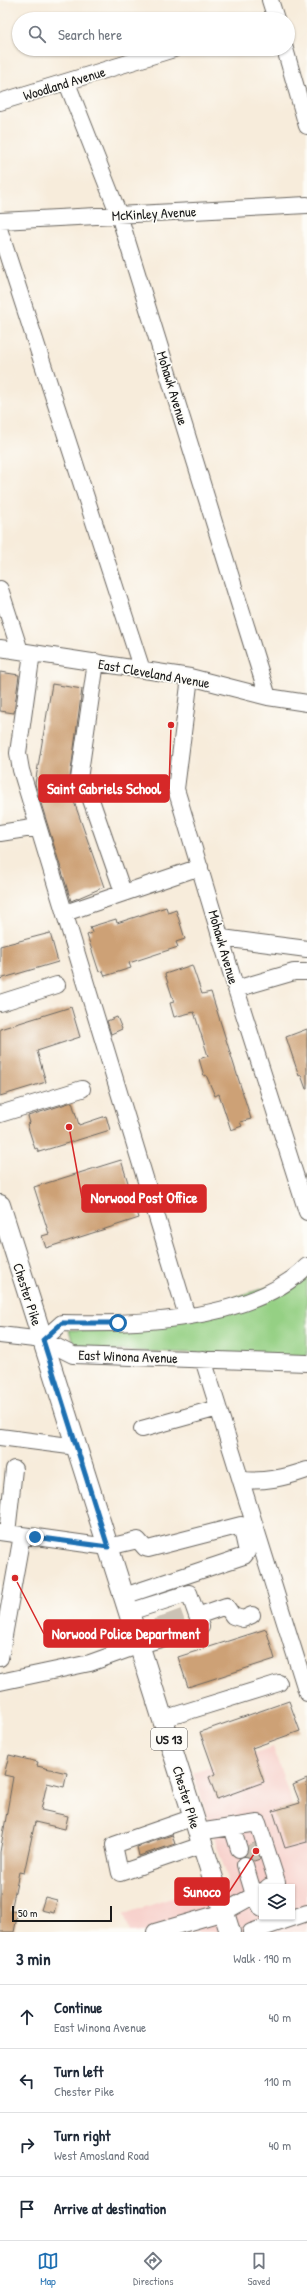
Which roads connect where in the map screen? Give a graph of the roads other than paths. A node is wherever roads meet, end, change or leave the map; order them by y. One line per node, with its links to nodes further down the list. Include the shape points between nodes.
1 (270, 0): 2 (street)
2 (273, 12)
3 (152, 56): 5 (street, Woodland Avenue)
4 (287, 56): 7 (street)
5 (67, 83): 6 (street, Woodland Avenue); 9 (street, Mohawk Avenue)
6 (0, 102)
7 (307, 126)
8 (307, 205): 9 (street, McKinley Avenue)
9 (119, 215): 10 (street, McKinley Avenue); 18 (street, Mohawk Avenue)
10 (0, 221)
11 (0, 232): 16 (street)
12 (0, 589): 14 (street)
13 (0, 648): 14 (street, East Cleveland Avenue)
14 (26, 652): 15 (street, East Cleveland Avenue); 20 (street, via 18,753)
15 (96, 662): 16 (street, East Cleveland Avenue); 23 (street, via 79,779 89,794)
16 (142, 670): 17 (street, East Cleveland Avenue)
17 (190, 677): 18 (street, East Cleveland Avenue); 22 (street, Mohawk Avenue, via 176,789)
18 (268, 697): 19 (street, East Cleveland Avenue)
19 (307, 702)
20 (38, 827): 21 (street); 24 (street)
21 (0, 833)
22 (200, 867): 23 (street); 25 (street, Mohawk Avenue)
23 (123, 892): 24 (street)
24 (65, 912): 37 (street)
25 (222, 938): 26 (street); 29 (street, Mohawk Avenue)
26 (307, 949)
27 (307, 972): 29 (street, via 294,972)
28 (57, 986): 30 (street)
29 (236, 989): 34 (street, Mohawk Avenue)
30 (0, 1002)
31 (82, 1089): 32 (street)
32 (0, 1114)
33 (0, 1205): 35 (main road, Chester Pike / US 13)
34 (307, 1212)
35 (4, 1232): 39 (main road, Chester Pike / US 13)
36 (307, 1266): 37 (street, via 288,1281 260,1296)
37 (187, 1316): 39 (street, via 131,1323 62,1323)
38 (0, 1335): 39 (street, East Winona Avenue)
39 (43, 1340): 40 (street, East Winona Avenue, via 73,1355); 45 (main road, Chester Pike / US 13)
40 (203, 1359): 41 (street, East Winona Avenue); 42 (street)
41 (307, 1363)
42 (218, 1408): 43 (street); 48 (street)
43 (142, 1429)
44 (0, 1437): 45 (street)
45 (77, 1447): 51 (main road, Chester Pike / US 13)
46 (14, 1469): 50 (street)
47 (307, 1470): 48 (street, via 284,1478)
48 (241, 1480): 49 (street)
49 (247, 1524): 51 (street, via 148,1549 138,1540); 52 (street, via 244,1556 155,1585); 60 (street)
50 (10, 1534): 51 (street); 57 (street)
51 (108, 1547): 52 (main road, Chester Pike / US 13)
52 (127, 1604): 55 (street); 56 (main road, Chester Pike / US 13)
53 (252, 1615): 54 (street, via 243,1619 233,1616 226,1606)
54 (197, 1616): 55 (street, via 201,1627); 55 (street, via 189,1593)
55 (169, 1620): 56 (street)
56 (140, 1645): 58 (street, via 90,1663); 61 (main road, Chester Pike / US 13)
57 (0, 1658)
58 (0, 1682)
59 (279, 1684): 61 (street)
60 (307, 1693)
61 (163, 1720): 63 (main road, Chester Pike / US 13)
62 (238, 1826): 63 (street); 64 (street); 66 (street, via 258,1823 277,1882)
63 (198, 1831): 69 (main road, Chester Pike / US 13)
64 (244, 1847)
65 (250, 1863): 67 (street)
66 (273, 1884)
67 (259, 1888)
68 (259, 1892): 69 (street)
69 (224, 1912): 72 (street); 73 (main road, Chester Pike / US 13)
70 (307, 1913): 71 (street)
71 (268, 1921): 74 (street)
72 (155, 1932)
73 (230, 1932)
74 (251, 1932)

